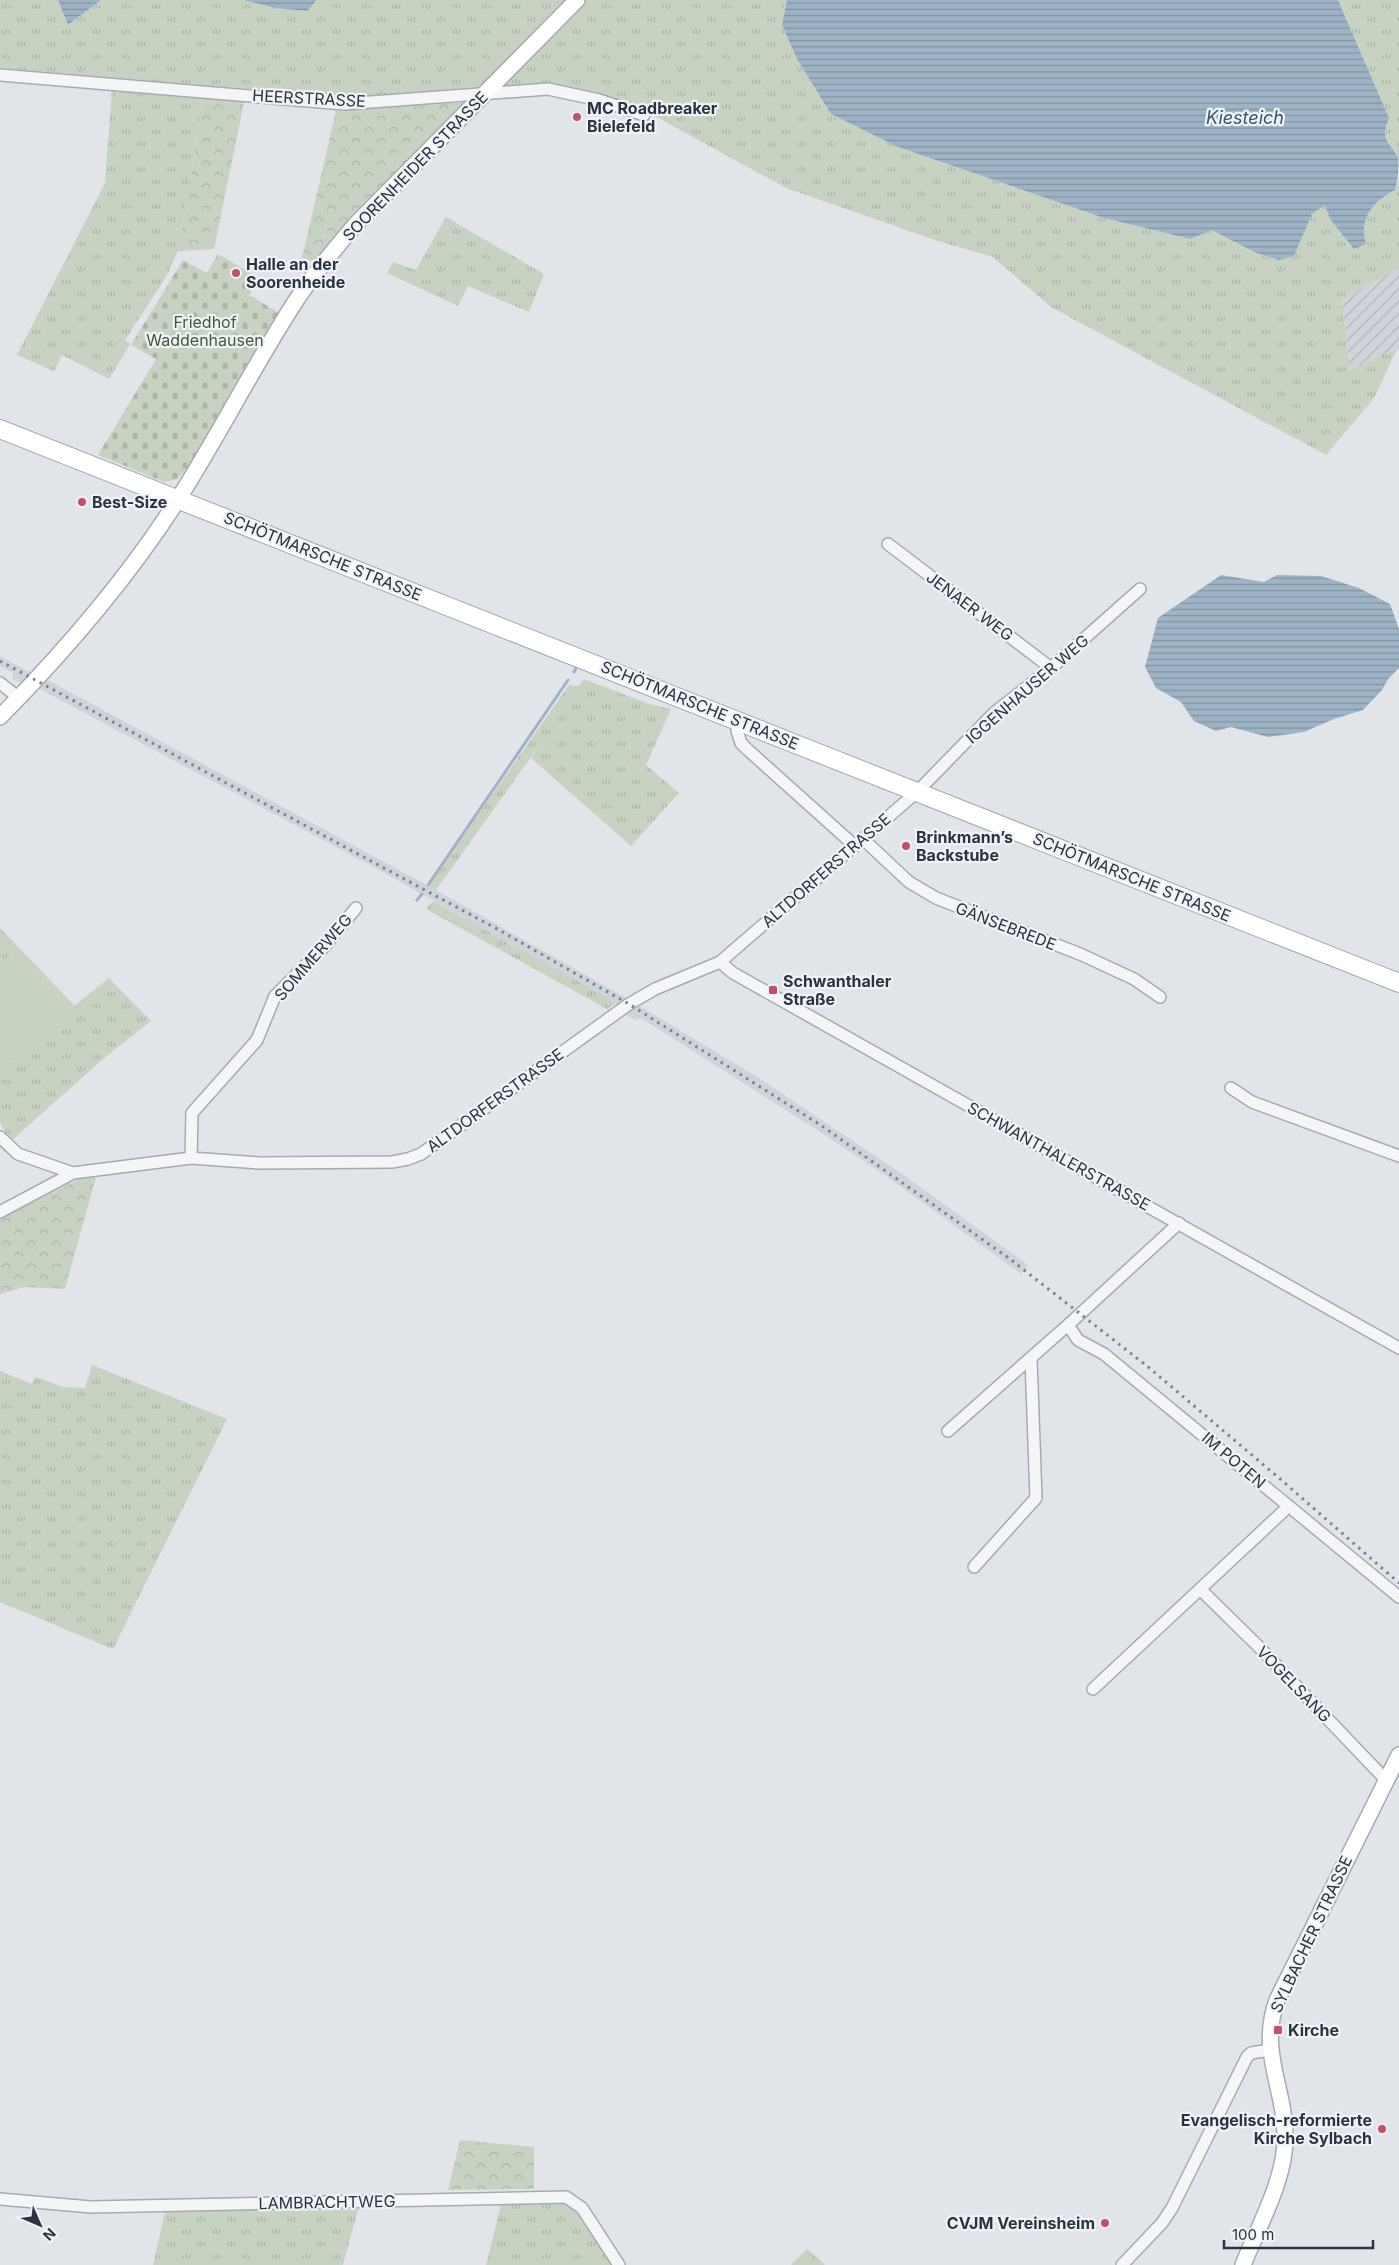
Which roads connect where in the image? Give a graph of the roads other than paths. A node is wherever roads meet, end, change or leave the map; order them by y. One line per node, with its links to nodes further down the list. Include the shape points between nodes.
1 (577, 0): 3 (main road, SOORENHEIDER STRASSE)
2 (0, 74): 3 (street, HEERSTRASSE, via 344,104)
3 (485, 95): 4 (street, HEERSTRASSE, via 548,89); 6 (main road, SOORENHEIDER STRASSE, via 355,225 326,259 288,313)
4 (644, 114)
5 (0, 429): 6 (main road, SCHÖTMARSCHE STRASSE)
6 (178, 499): 11 (main road, SOORENHEIDER STRASSE, via 96,612); 14 (main road, SCHÖTMARSCHE STRASSE)
7 (888, 544): 9 (street, JENAER WEG)
8 (1140, 589): 9 (street, IGGENHAUSER WEG)
9 (1052, 668): 14 (street, IGGENHAUSER WEG, via 994,714)
10 (0, 683): 11 (street)
11 (19, 698): 12 (main road, SOORENHEIDER STRASSE)
12 (0, 717)
13 (737, 732): 15 (street, GÄNSEBREDE, via 748,750)
14 (917, 792): 15 (street, ALTDORFERSTRASSE); 18 (main road, SCHÖTMARSCHE STRASSE)
15 (859, 842): 17 (street, ALTDORFERSTRASSE); 19 (street, GÄNSEBREDE, via 909,882 936,898 1080,954 1134,979)
16 (356, 908): 23 (street, SOMMERWEG, via 276,996 257,1040 192,1113)
17 (720, 962): 23 (street, ALTDORFERSTRASSE, via 655,989 629,1004 421,1154 408,1159 392,1162 258,1163); 26 (street, SCHWANTHALERSTRASSE, via 733,973)
18 (1399, 983)
19 (1160, 998)
20 (1231, 1088): 22 (street, via 1252,1102)
21 (0, 1137): 24 (street, ALTDORFERSTRASSE, via 18,1154)
22 (1399, 1156)
23 (191, 1158): 24 (street, ALTDORFERSTRASSE)
24 (72, 1173): 25 (street)
25 (0, 1212)
26 (1178, 1224): 27 (street); 28 (street, SCHWANTHALERSTRASSE)
27 (1068, 1325): 29 (street); 31 (street, IM POTEN, via 1078,1340 1104,1354)
28 (1399, 1348)
29 (1031, 1359): 30 (street); 32 (street, via 1036,1498)
30 (948, 1431)
31 (1289, 1506): 33 (street); 34 (street, IM POTEN)
32 (974, 1567)
33 (1200, 1589): 35 (street); 37 (street, VOGELSANG)
34 (1399, 1597)
35 (1093, 1689)
36 (1399, 1755): 37 (main road, SYLBACHER STRASSE)
37 (1386, 1780): 38 (main road, SYLBACHER STRASSE, via 1277,2000 1272,2016)
38 (1270, 2050): 41 (street, via 1248,2057 1172,2208); 42 (main road, SYLBACHER STRASSE, via 1285,2128 1285,2150 1274,2188)
39 (0, 2199): 40 (street, LAMBRACHTWEG, via 91,2207 566,2197 582,2208)
40 (620, 2265)
41 (1122, 2265)
42 (1243, 2265)

